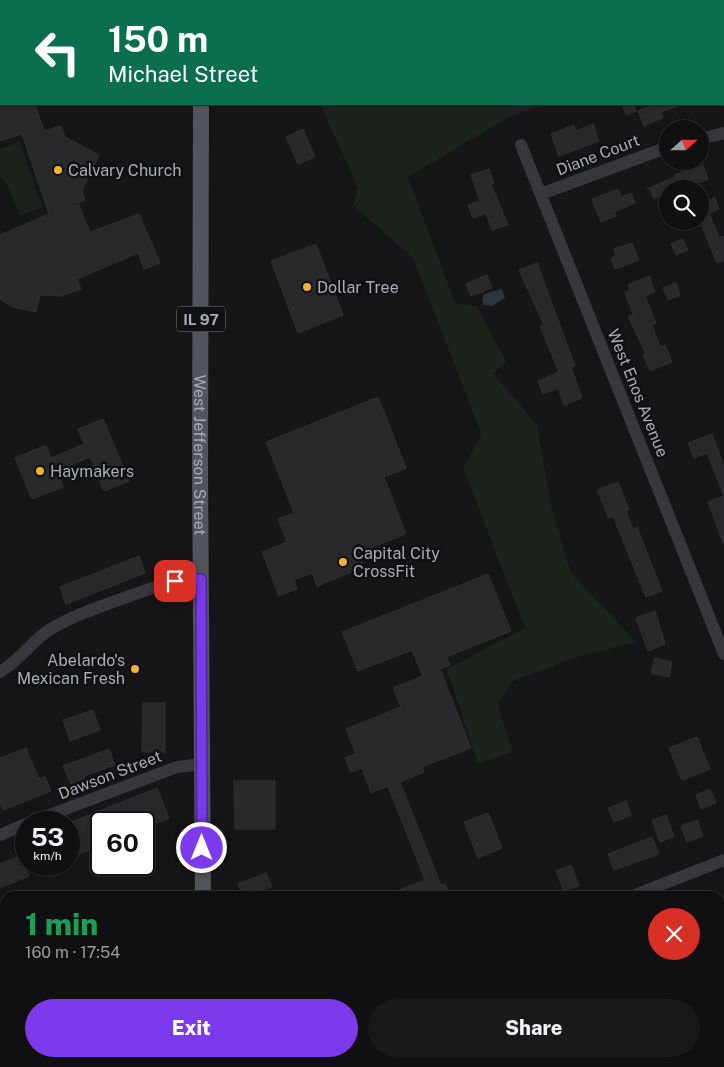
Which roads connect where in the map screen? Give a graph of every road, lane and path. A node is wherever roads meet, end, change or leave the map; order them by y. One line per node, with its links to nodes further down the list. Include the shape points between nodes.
1 (201, 105): 7 (main road, West Jefferson Street / IL 97)
2 (723, 137): 3 (street)
3 (709, 138)
4 (521, 145): 6 (street, West Enos Avenue)
5 (659, 150): 6 (street, Diane Court)
6 (541, 194): 8 (street, West Enos Avenue)
7 (201, 579): 9 (street, via 160,585 64,623 39,637 20,658); 10 (main road, West Jefferson Street / IL 97)
8 (724, 654)
9 (0, 672)
10 (202, 764): 11 (street, Dawson Street, via 177,766); 15 (main road, West Jefferson Street / IL 97)
11 (60, 811)
12 (15, 829): 13 (street)
13 (0, 835)
14 (724, 860): 16 (street)
15 (203, 891)
16 (645, 891)

